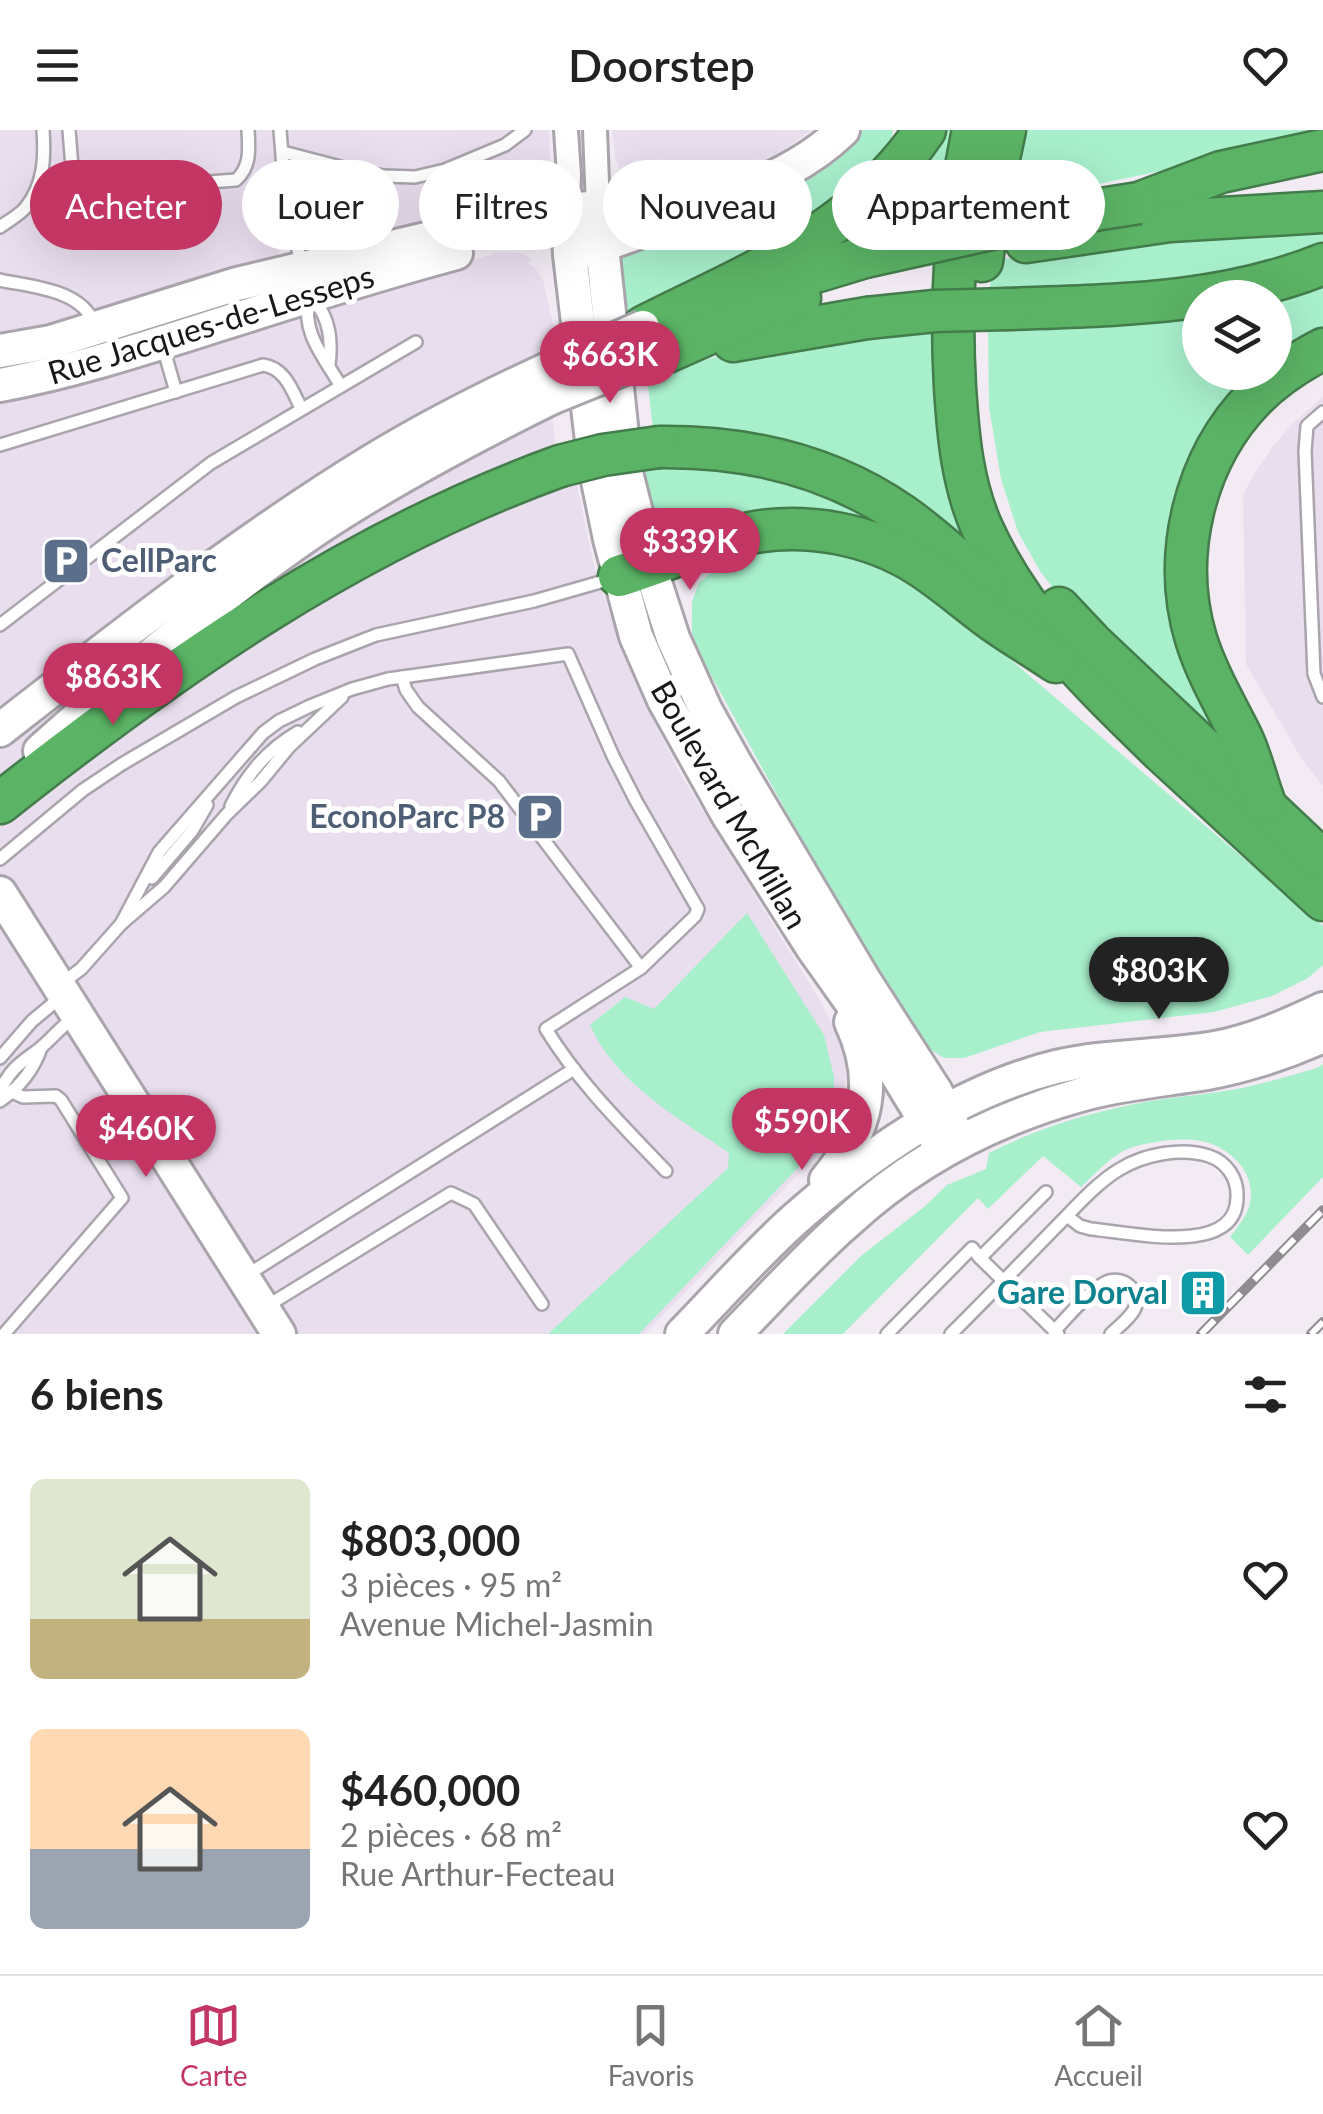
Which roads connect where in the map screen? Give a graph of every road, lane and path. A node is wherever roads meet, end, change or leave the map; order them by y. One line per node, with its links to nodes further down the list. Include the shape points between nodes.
1 (43, 130): 17 (lane, via 41,178 25,209)
2 (69, 130): 3 (lane, via 74,192 236,180 248,161)
3 (248, 130)
4 (280, 130): 13 (lane)
5 (525, 130): 13 (lane, via 490,151 415,177)
6 (566, 130): 18 (street, Boulevard McMillan, via 569,175)
7 (595, 130): 18 (street, Boulevard McMillan)
8 (843, 130): 18 (main road, Rue Jacques-de-Lesseps, via 794,168 733,195)
9 (925, 130): 26 (highway, via 883,182 830,228)
10 (973, 130): 39 (highway, via 955,252 961,450 981,526)
11 (1005, 130): 47 (highway, via 976,328 981,441 994,501 1017,551 1062,613)
12 (1323, 150): 15 (highway, via 1221,172)
13 (283, 152): 21 (lane, via 285,194)
14 (1323, 190): 15 (highway)
15 (1138, 203): 22 (highway, bridge, via 1032,220)
16 (1323, 212): 22 (highway, via 1170,221 1026,242)
17 (0, 227)
18 (584, 229): 21 (main road, Rue Jacques-de-Lesseps); 37 (main road, Boulevard McMillan, via 596,466)
19 (1323, 264): 22 (highway, bridge, via 1191,299 1127,304 935,312)
20 (0, 280): 23 (lane, via 76,301)
21 (306, 282): 23 (main road, Rue Jacques-de-Lesseps, via 237,284); 25 (main road, Rue Jacques-de-Lesseps); 32 (lane, via 323,310 332,342 329,365)
22 (866, 285): 26 (highway, via 768,307)
23 (96, 328): 28 (main road, Rue Jacques-de-Lesseps); 29 (lane)
24 (416, 342): 32 (lane)
25 (162, 343): 29 (main road, Rue Jacques-de-Lesseps); 33 (lane)
26 (651, 346): 31 (main road, bridge)
27 (1323, 349): 47 (highway, via 1269,384 1232,424 1199,490 1188,542 1195,636)
28 (0, 352)
29 (104, 361): 30 (main road, Rue Jacques-de-Lesseps)
30 (0, 384)
31 (550, 384): 44 (main road, via 443,420 304,504); 45 (main road, via 272,560 114,686)
32 (340, 385): 34 (lane)
33 (176, 392): 34 (lane, via 269,365 282,372); 36 (lane)
34 (301, 408): 38 (lane, via 194,474)
35 (1323, 412): 42 (lane, via 1307,426 1305,452 1314,674)
36 (0, 445)
37 (635, 572): 41 (highway, via 747,534 798,529 844,535 916,564); 48 (lane, via 376,635 328,653 122,764); 53 (main road, Boulevard McMillan, via 636,636 676,724); 64 (main road, Boulevard McMillan, via 790,860 936,1092)
38 (0, 625)
39 (1045, 632): 41 (highway); 46 (highway, bridge, via 917,526 853,485 807,466 703,448 603,455 430,519 315,581 129,704)
40 (402, 676): 43 (lane, via 352,689); 54 (lane, via 418,706 499,781); 54 (lane, via 568,654 613,756 698,909)
41 (1094, 687): 51 (highway)
42 (1323, 697)
43 (321, 713): 52 (lane, via 164,886); 52 (lane, via 270,727 219,784)
44 (0, 730)
45 (0, 789)
46 (0, 803)
47 (1265, 805): 49 (highway)
48 (0, 859)
49 (1323, 861)
50 (0, 894): 55 (main road)
51 (1323, 900)
52 (121, 924): 55 (lane, via 81,969)
53 (812, 947): 64 (main road, Boulevard McMillan); 69 (main road, via 860,1041 866,1093 848,1153)
54 (642, 968): 60 (lane, via 546,1029)
55 (67, 998): 59 (lane, via 32,1021); 61 (lane, via 61,1026 40,1048 34,1068); 63 (main road)
56 (1323, 1009): 58 (main road)
57 (1323, 1036): 58 (main road)
58 (1261, 1048): 64 (main road, via 1211,1072 1082,1094)
59 (0, 1058)
60 (574, 1070): 66 (lane); 71 (lane)
61 (6, 1092): 62 (lane); 65 (lane, via 56,1096)
62 (0, 1101)
63 (146, 1121): 65 (lane, via 104,1148); 71 (main road)
64 (944, 1132): 69 (main road, via 851,1173); 78 (main road)
65 (89, 1143): 76 (lane, via 122,1198)
66 (666, 1172)
67 (1046, 1192): 70 (lane)
68 (1067, 1216): 68 (lane, via 1091,1229 1202,1236 1228,1222 1236,1189 1218,1160 1169,1154 1119,1170); 72 (lane)
69 (793, 1221): 77 (main road)
70 (980, 1258): 72 (lane); 79 (lane, via 972,1248)
71 (244, 1277): 74 (main road)
72 (1004, 1280): 75 (lane); 80 (lane)
73 (542, 1304): 74 (lane, via 474,1204 451,1193)
74 (271, 1321)
75 (1056, 1332): 81 (lane, via 1104,1283 1118,1280 1134,1292 1136,1306)
76 (4, 1334)
77 (682, 1334)
78 (735, 1334)
79 (887, 1334)
80 (951, 1334)
81 (1111, 1334)

